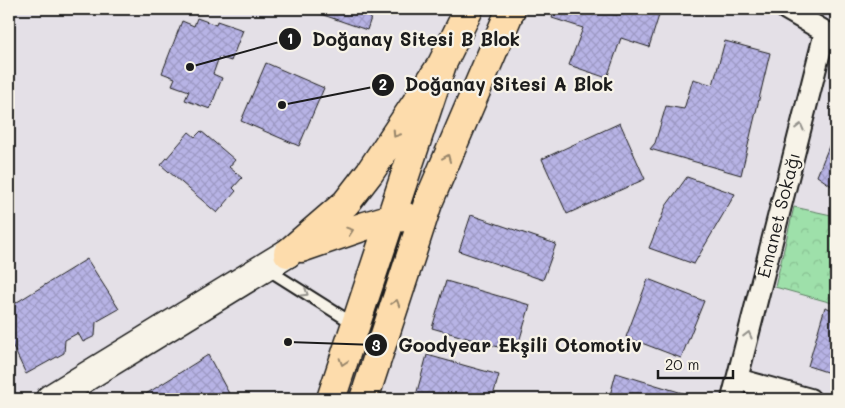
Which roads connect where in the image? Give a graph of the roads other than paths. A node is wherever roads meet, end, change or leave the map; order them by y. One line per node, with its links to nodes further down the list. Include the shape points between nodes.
1 (469, 9): 5 (main road)
2 (511, 9): 6 (main road, one-way to 2)
3 (786, 9): 4 (street)
4 (831, 35): 11 (street, Emanet Sokağı, one-way to 4)
5 (442, 64): 7 (main road); 8 (main road, one-way to 8, via 346,203)
6 (428, 203): 7 (main road, via 410,216); 14 (main road, one-way to 6)
7 (392, 218): 8 (main road, one-way to 7); 10 (main road)
8 (288, 253): 9 (main road)
9 (264, 267): 10 (lane, one-way to 10); 12 (main road)
10 (355, 325): 13 (main road, one-way to 13)
11 (737, 379): 15 (street, Emanet Sokağı); 16 (street)
12 (50, 399)
13 (331, 399)
14 (364, 399)
15 (732, 399)
16 (810, 399)

